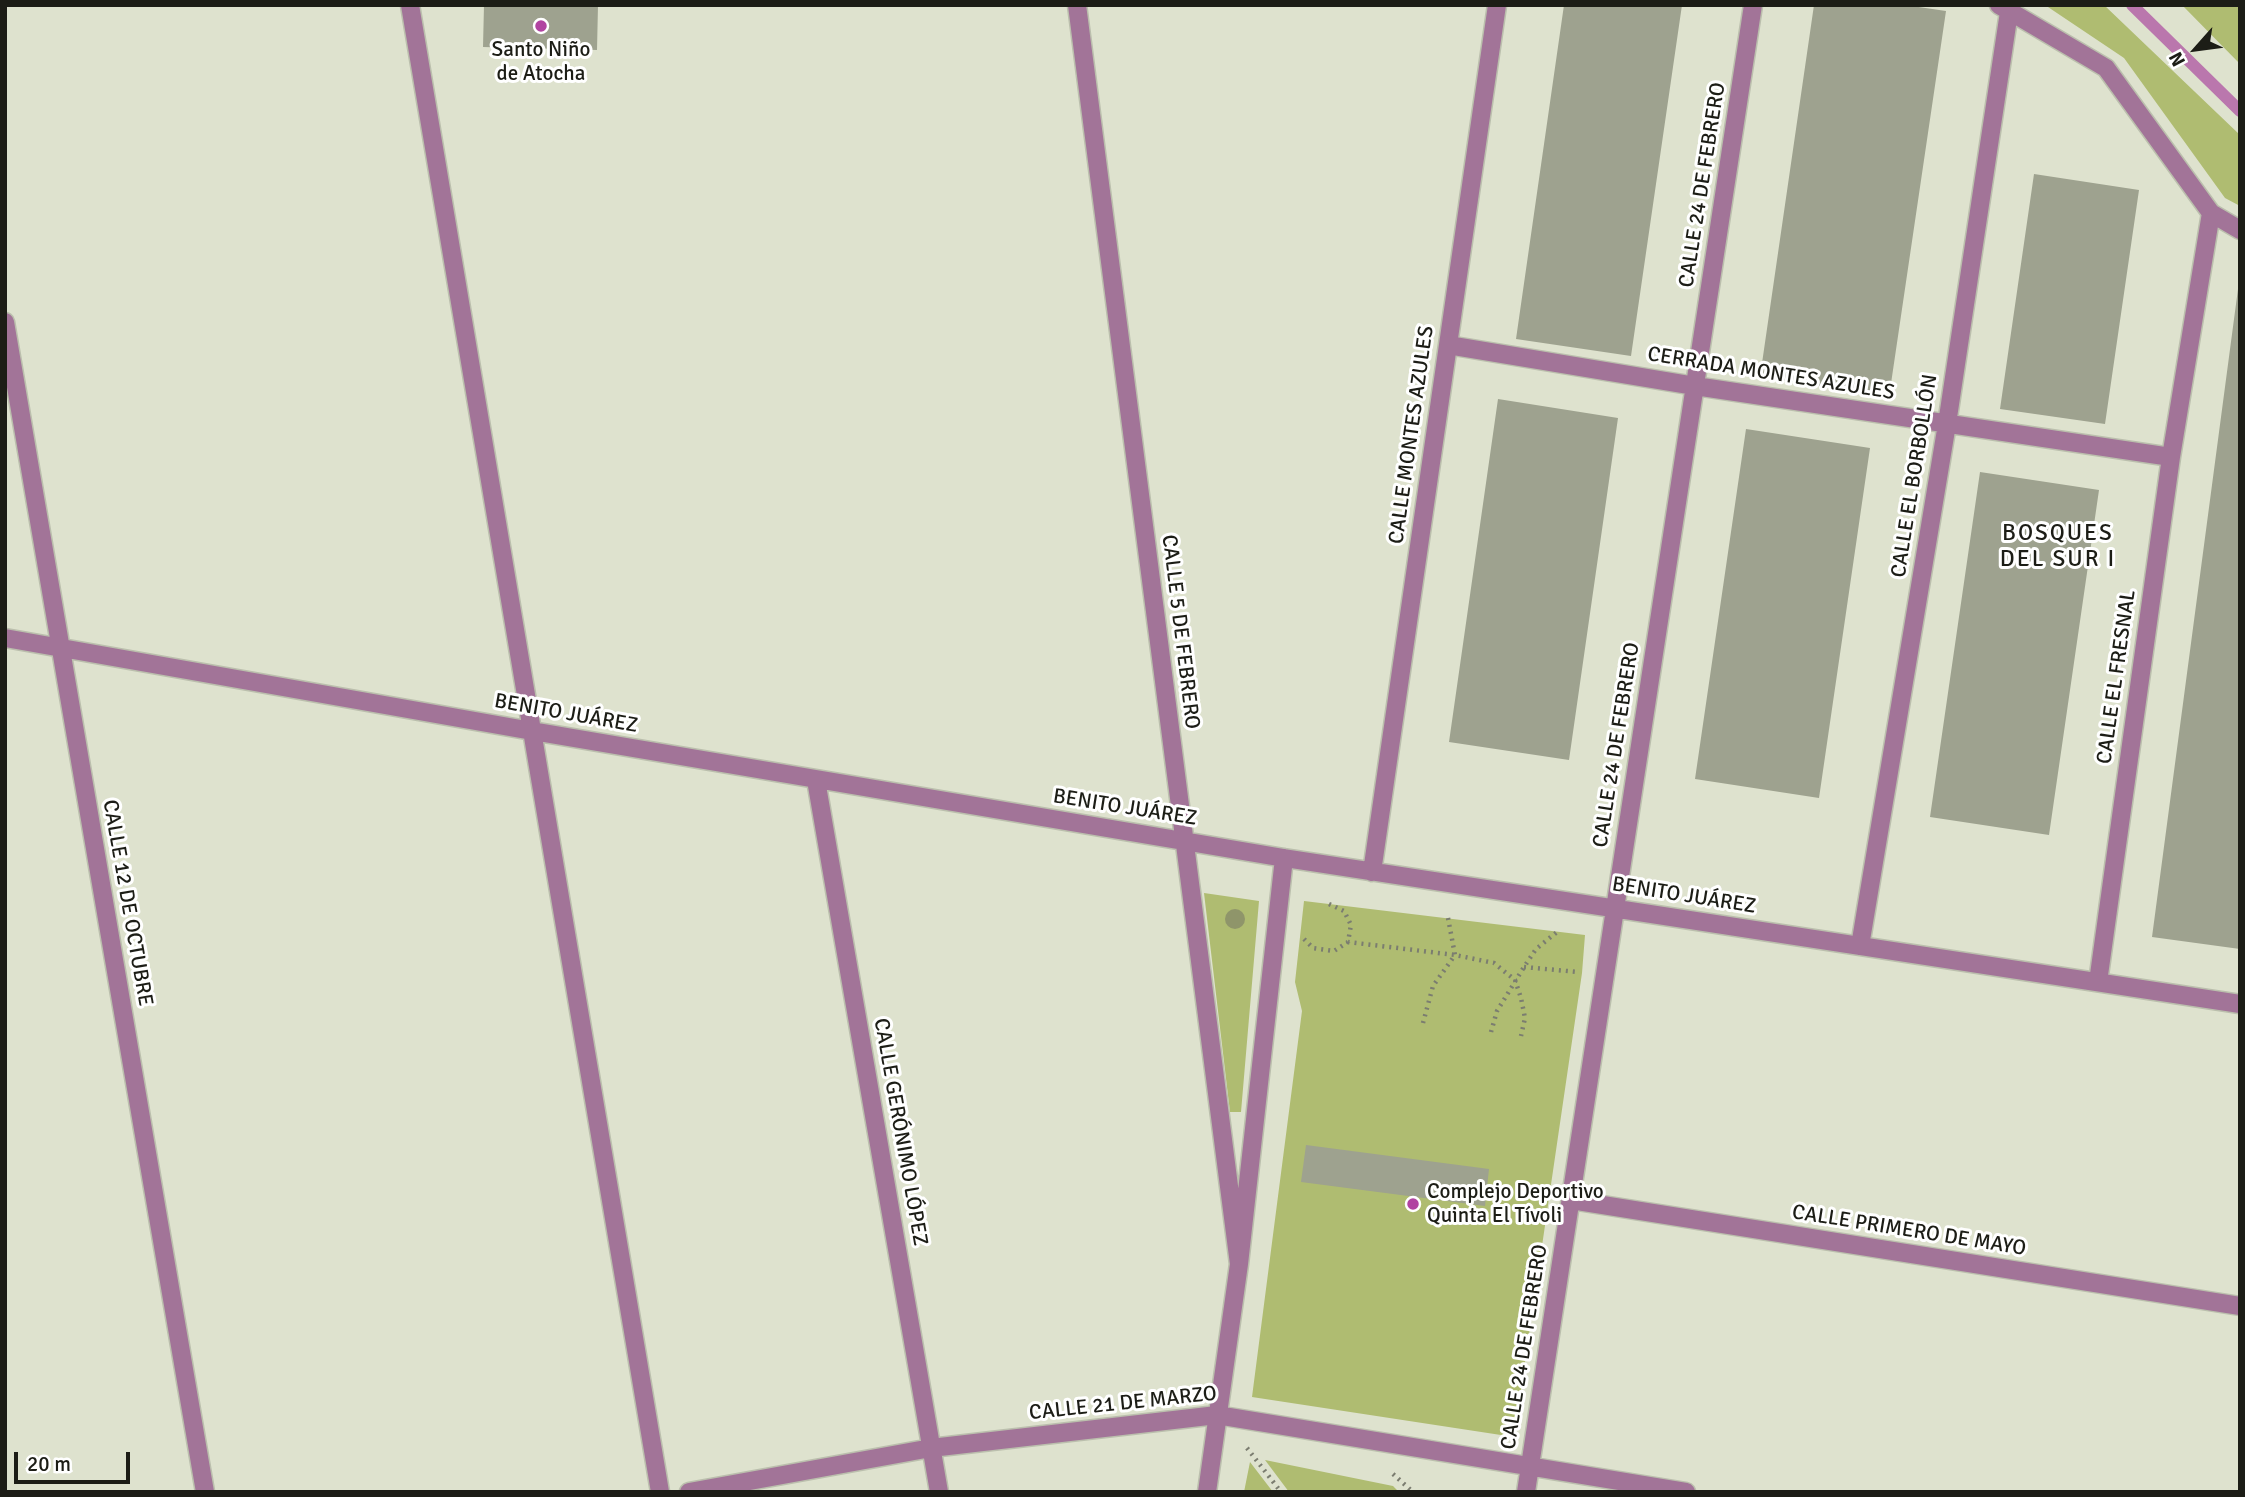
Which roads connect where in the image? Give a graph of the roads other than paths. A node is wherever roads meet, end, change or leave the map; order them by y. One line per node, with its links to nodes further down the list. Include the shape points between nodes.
1 (410, 5): 15 (street)
2 (1077, 5): 17 (street, CALLE 5 DE FEBRERO)
3 (1497, 5): 9 (street, CALLE MONTES AZULES)
4 (1753, 5): 10 (street, CALLE 24 DE FEBRERO)
5 (2004, 9): 6 (street, via 2106,68); 11 (street, CALLE EL BORBOLLÓN)
6 (2210, 213): 7 (street); 12 (street, CALLE EL FRESNAL)
7 (2240, 230)
8 (6, 333): 14 (street, CALLE 12 DE OCTUBRE)
9 (1448, 345): 10 (street, CERRADA MONTES AZULES); 19 (street, CALLE MONTES AZULES)
10 (1695, 386): 11 (street, CERRADA MONTES AZULES); 20 (street, CALLE 24 DE FEBRERO)
11 (1947, 424): 12 (street, CERRADA MONTES AZULES); 21 (street, CALLE EL BORBOLLÓN)
12 (2171, 457): 22 (street, CALLE EL FRESNAL)
13 (5, 638): 14 (street, BENITO JUÁREZ)
14 (60, 646): 15 (street, BENITO JUÁREZ); 30 (street, CALLE 12 DE OCTUBRE)
15 (532, 731): 16 (street, BENITO JUÁREZ); 31 (street)
16 (816, 780): 17 (street, BENITO JUÁREZ); 28 (street, CALLE GERÓNIMO LÓPEZ)
17 (1184, 841): 18 (street, BENITO JUÁREZ); 25 (street, CALLE 5 DE FEBRERO)
18 (1284, 858): 19 (street, BENITO JUÁREZ); 25 (street, CALLE 5 DE FEBRERO)
19 (1372, 872): 20 (street, BENITO JUÁREZ)
20 (1615, 909): 21 (street, BENITO JUÁREZ); 24 (street, CALLE 24 DE FEBRERO)
21 (1860, 946): 22 (street, BENITO JUÁREZ)
22 (2098, 982): 23 (street, BENITO JUÁREZ)
23 (2240, 1004)
24 (1571, 1200): 26 (street, CALLE PRIMERO DE MAYO); 29 (street, CALLE 24 DE FEBRERO)
25 (1239, 1264): 27 (street, CALLE 5 DE FEBRERO)
26 (2240, 1306)
27 (1217, 1415): 28 (street, CALLE 21 DE MARZO); 29 (street, CALLE 21 DE MARZO); 34 (street, CALLE 5 DE FEBRERO)
28 (931, 1448): 32 (street, CALLE 21 DE MARZO); 33 (street, CALLE GERÓNIMO LÓPEZ)
29 (1530, 1465): 35 (street, CALLE 24 DE FEBRERO); 36 (street, CALLE 21 DE MARZO)
30 (205, 1492)
31 (660, 1492)
32 (689, 1492)
33 (939, 1492)
34 (1206, 1492)
35 (1526, 1492)
36 (1686, 1492)

